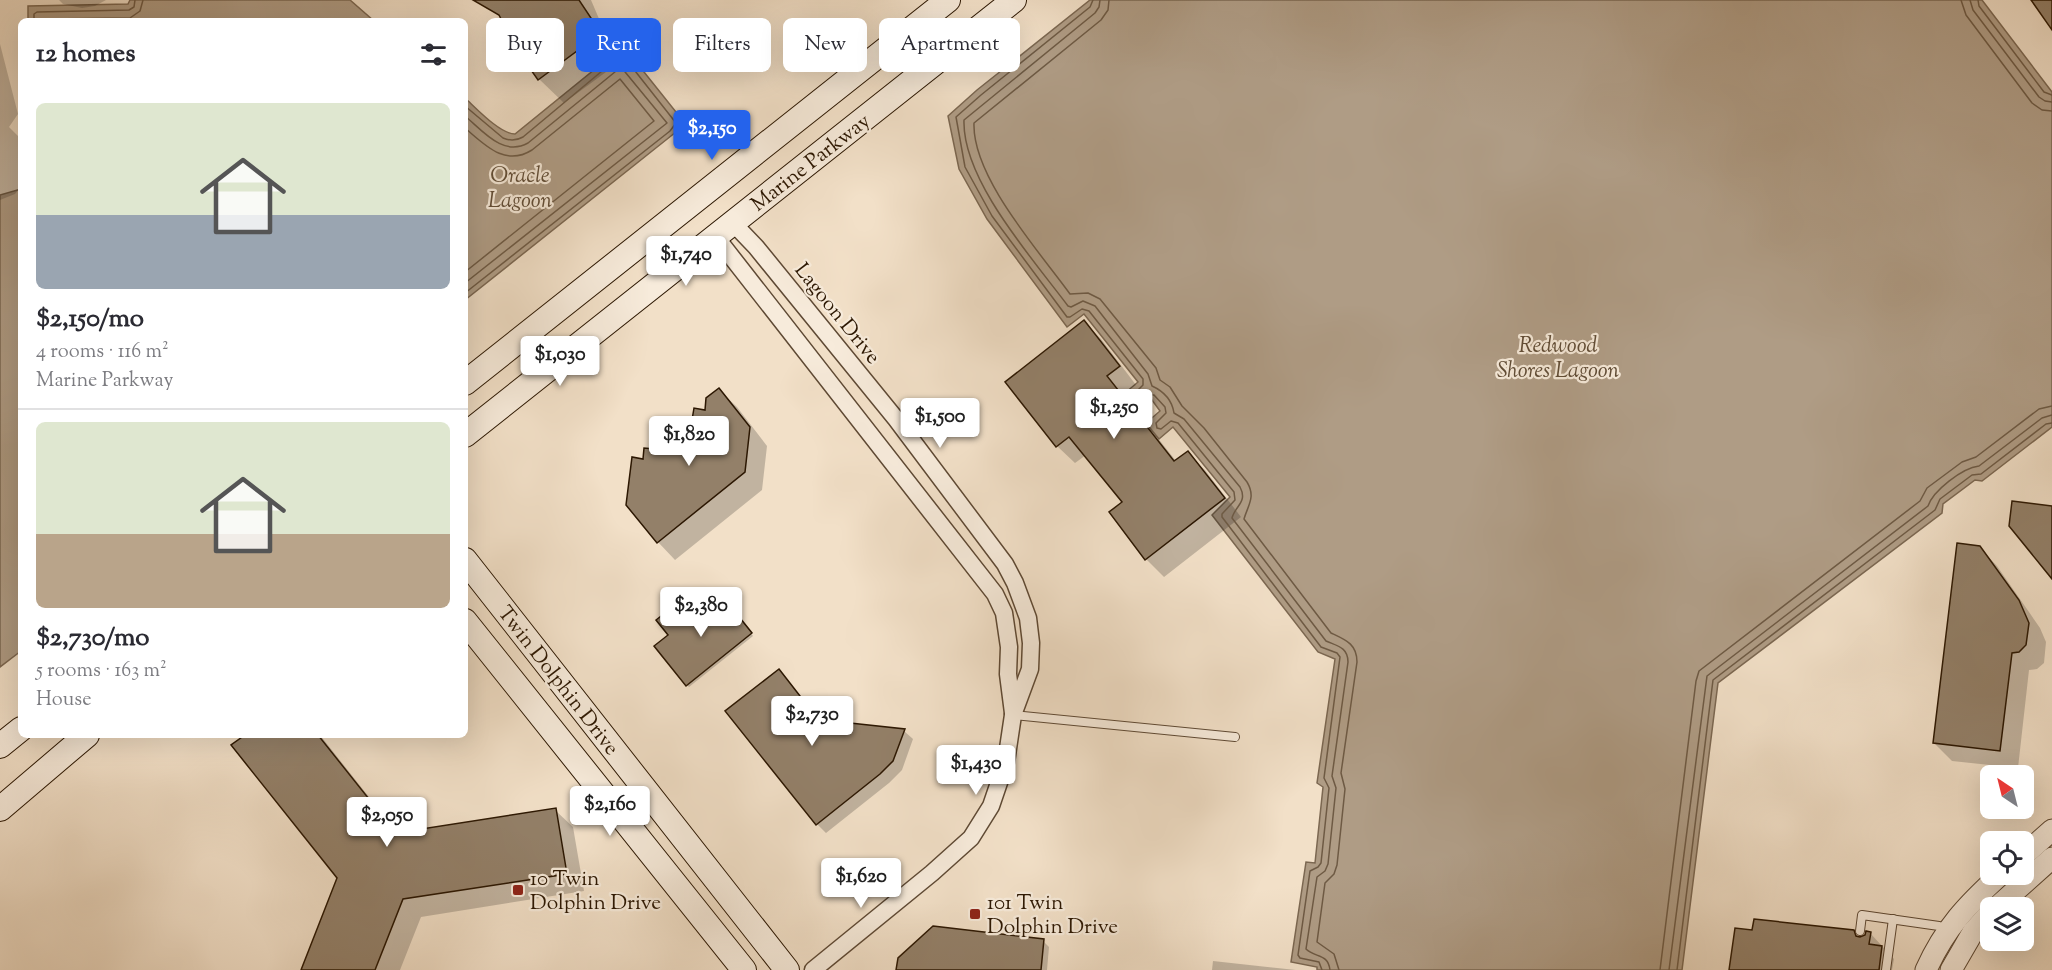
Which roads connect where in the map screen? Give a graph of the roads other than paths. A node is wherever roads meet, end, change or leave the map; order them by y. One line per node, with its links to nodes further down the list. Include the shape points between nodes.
1 (948, 0): 4 (main road, Marine Parkway)
2 (1014, 0): 3 (main road, Marine Parkway)
3 (725, 230): 5 (main road, Marine Parkway); 8 (street, Lagoon Drive, via 995,594 1008,635); 8 (street, Lagoon Drive, via 756,247 896,419 1016,583 1028,618 1031,643 1030,669)
4 (468, 381)
5 (468, 433)
6 (468, 564): 24 (main road, Twin Dolphin Drive)
7 (468, 625): 23 (main road, Twin Dolphin Drive)
8 (1013, 715): 10 (lane); 25 (street, Lagoon Drive, via 1006,762 991,806 971,838)
9 (18, 731): 12 (main road)
10 (1235, 737)
11 (83, 738): 13 (main road)
12 (0, 746)
13 (0, 809)
14 (2052, 830): 15 (street)
15 (2034, 846)
16 (2052, 858): 18 (street)
17 (1989, 885): 21 (street)
18 (2008, 897)
19 (1893, 919): 21 (lane); 22 (lane, via 1862,915); 26 (lane)
20 (1980, 924): 28 (street)
21 (1947, 929): 27 (street)
22 (1860, 931)
23 (744, 970)
24 (787, 970)
25 (813, 970)
26 (1886, 970)
27 (1926, 970)
28 (1951, 970)

